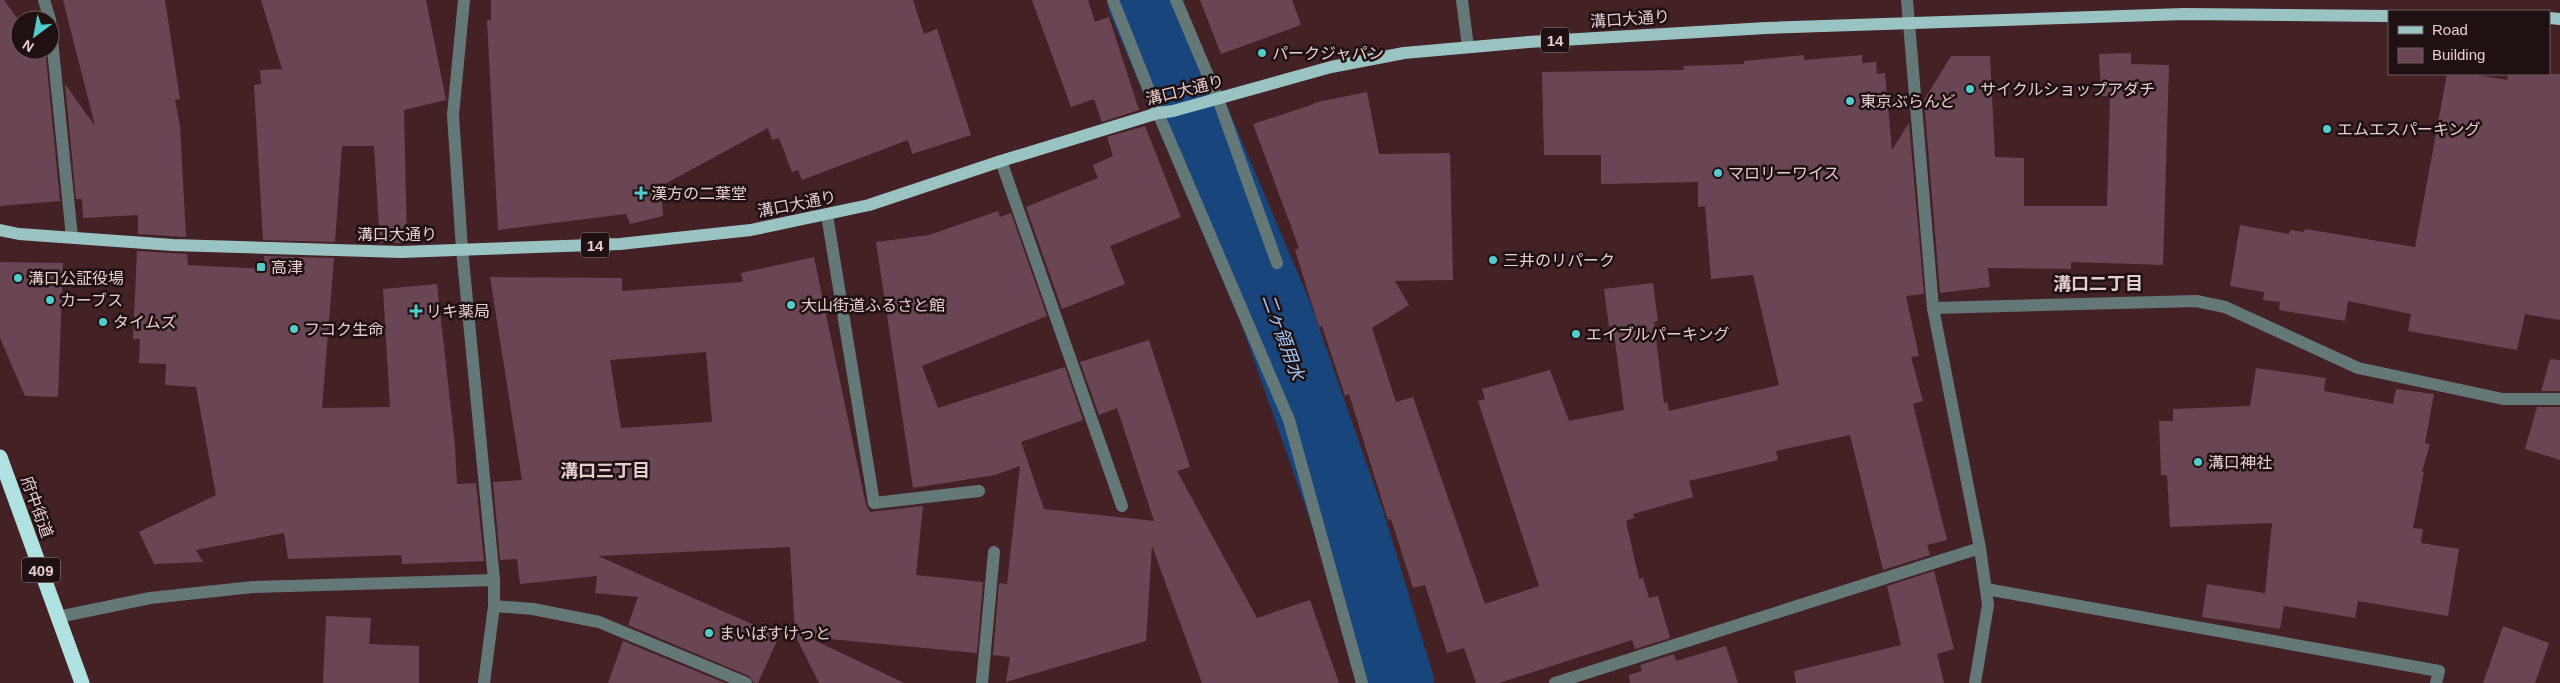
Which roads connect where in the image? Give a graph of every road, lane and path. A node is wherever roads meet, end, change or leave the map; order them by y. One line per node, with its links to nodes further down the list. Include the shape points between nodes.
1 (464, 0): 16 (street, via 453,115)
2 (1113, 0): 11 (street)
3 (1176, 0): 10 (street)
4 (1462, 0): 8 (street)
5 (1906, 0): 7 (street)
6 (2388, 16): 7 (main road, 溝口大通り / 14, via 2204,13)
7 (1908, 23): 8 (main road, 溝口大通り / 14, via 1647,34); 18 (street)
8 (1468, 47): 10 (main road, 溝口大通り / 14, via 1404,53 1331,67)
9 (54, 60): 15 (street)
10 (1212, 100): 11 (main road, 溝口大通り / 14); 17 (street)
11 (1158, 113): 12 (main road, 溝口大通り / 14); 33 (street, via 1289,420)
12 (1001, 161): 13 (main road, 溝口大通り / 14, via 869,205); 22 (street)
13 (827, 215): 16 (main road, 溝口大通り / 14, via 751,230 620,244); 21 (street, via 874,503)
14 (0, 230): 15 (main road, 溝口大通り / 14)
15 (72, 237): 16 (main road, 溝口大通り / 14, via 173,245 347,251)
16 (462, 249): 25 (street)
17 (1277, 263)
18 (1933, 308): 19 (street, via 2196,301 2225,306 2358,368 2503,399); 23 (street)
19 (2560, 399)
20 (0, 457): 28 (highway, 府中街道 / 409)
21 (979, 491)
22 (1122, 506)
23 (1980, 548): 26 (street); 34 (street)
24 (994, 552): 32 (street)
25 (494, 580): 27 (street); 28 (street, via 254,587 150,598)
26 (1986, 589): 35 (street, via 1988,605); 36 (street, via 2439,671)
27 (494, 606): 30 (street); 31 (street, via 532,609 599,622)
28 (58, 617): 29 (highway, 府中街道 / 409)
29 (82, 683)
30 (484, 683)
31 (746, 683)
32 (982, 683)
33 (1362, 683)
34 (1555, 683)
35 (1974, 683)
36 (2436, 683)

